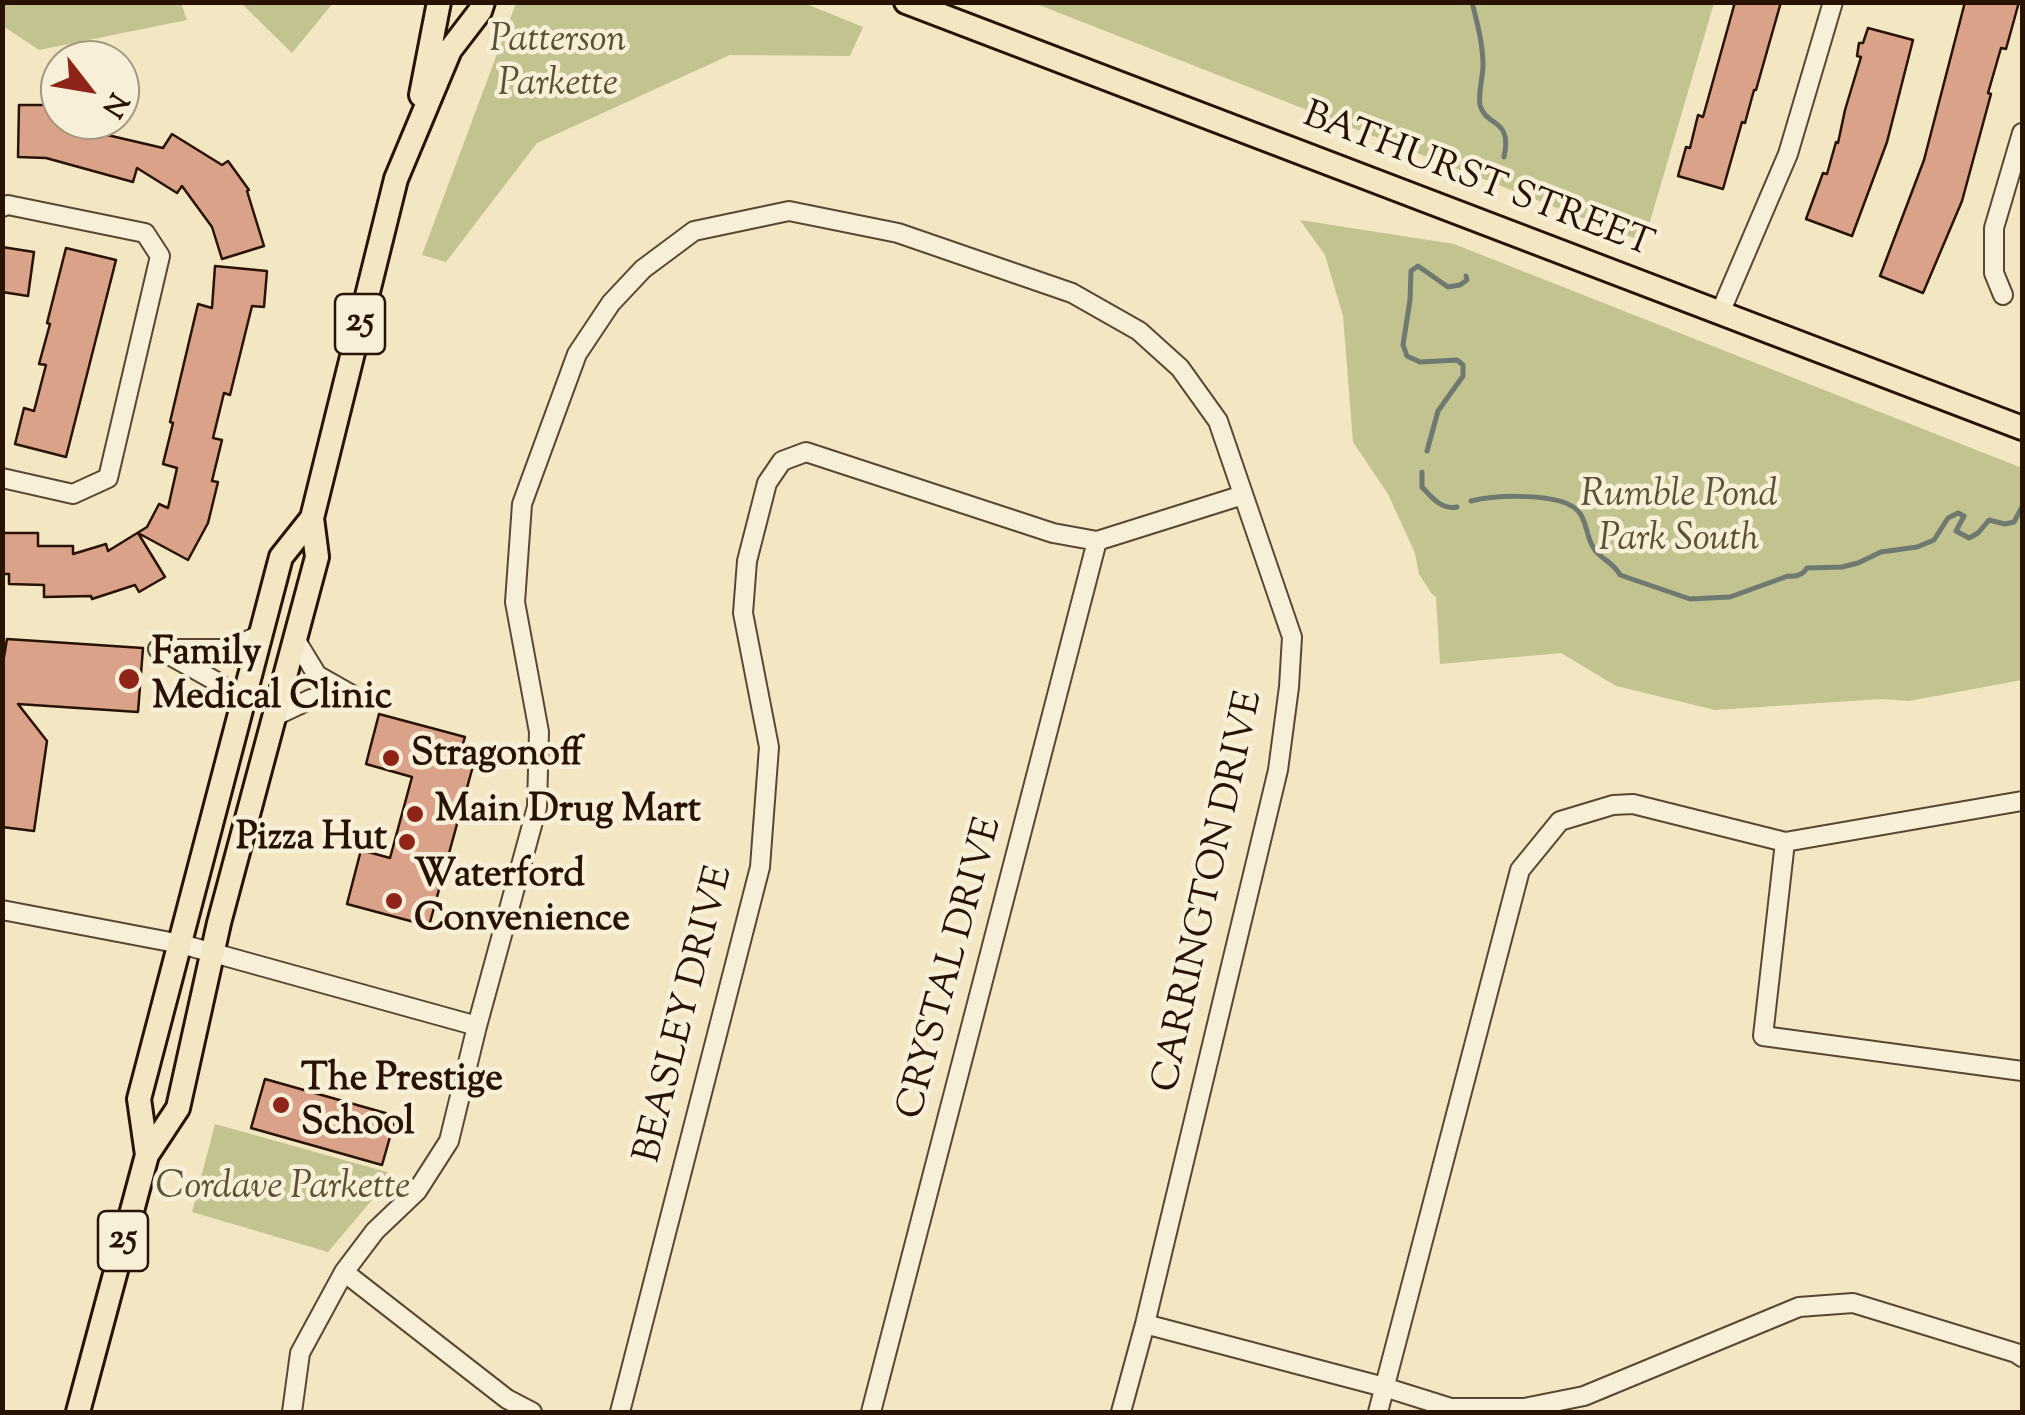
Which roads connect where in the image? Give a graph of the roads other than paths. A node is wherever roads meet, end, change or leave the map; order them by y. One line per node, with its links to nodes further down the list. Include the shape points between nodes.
1 (439, 2): 7 (main road)
2 (453, 2): 6 (main road, 25)
3 (483, 2): 6 (main road, 25)
4 (906, 2): 11 (main road, BATHURST STREET)
5 (1833, 2): 11 (street, via 1788,154)
6 (450, 50): 7 (main road, 25)
7 (415, 133): 15 (main road, 25, via 396,179)
8 (2022, 133): 10 (street, via 1994,228 1994,273)
9 (2, 207): 13 (street, via 145,233 160,256 108,478 73,494)
10 (2003, 295)
11 (1720, 313): 12 (main road, BATHURST STREET)
12 (2022, 428)
13 (2, 478)
14 (1244, 496): 16 (street, BEASLEY DRIVE); 26 (street, CARRINGTON DRIVE, via 1218,420 1180,368 1140,332 1072,294 898,232 789,212 694,232 643,268 576,354 522,504 515,602 539,732 536,807); 30 (street, CARRINGTON DRIVE, via 1292,638 1289,688 1278,770)
15 (312, 518): 17 (main road, 25, via 282,557); 18 (main road, 25, via 316,557)
16 (1098, 542): 37 (street, BEASLEY DRIVE, via 1053,534 806,452 782,461 767,483 746,561 742,613 769,747 760,867); 38 (street, CRYSTAL DRIVE)
17 (262, 634): 19 (main road, 25); 19 (street, via 228,650 158,649 219,683)
18 (295, 639): 20 (main road, 25); 20 (street, via 317,675 354,696 311,699)
19 (242, 712): 24 (main road, 25)
20 (275, 716): 25 (main road, 25)
21 (2022, 801): 22 (street)
22 (1786, 842): 27 (street, via 1763,1036); 32 (street, via 1632,804 1612,805 1560,821 1520,870)
23 (2, 910): 24 (street)
24 (181, 944): 25 (street); 28 (main road, 25, via 139,1099)
25 (214, 952): 26 (street); 28 (main road, 25, via 178,1108)
26 (477, 1026): 29 (street, CARRINGTON DRIVE, via 449,1141 417,1191)
27 (2022, 1071)
28 (146, 1155): 34 (main road, 25)
29 (344, 1272): 35 (street, CARRINGTON DRIVE, via 300,1353); 36 (street)
30 (1145, 1324): 32 (street); 39 (street, CARRINGTON DRIVE)
31 (2022, 1357): 33 (street, via 1853,1303 1799,1307)
32 (1384, 1387): 33 (street, via 1451,1408); 40 (street)
33 (1588, 1404)
34 (78, 1412)
35 (292, 1412)
36 (532, 1412)
37 (620, 1412)
38 (871, 1412)
39 (1120, 1412)
40 (1378, 1412)

